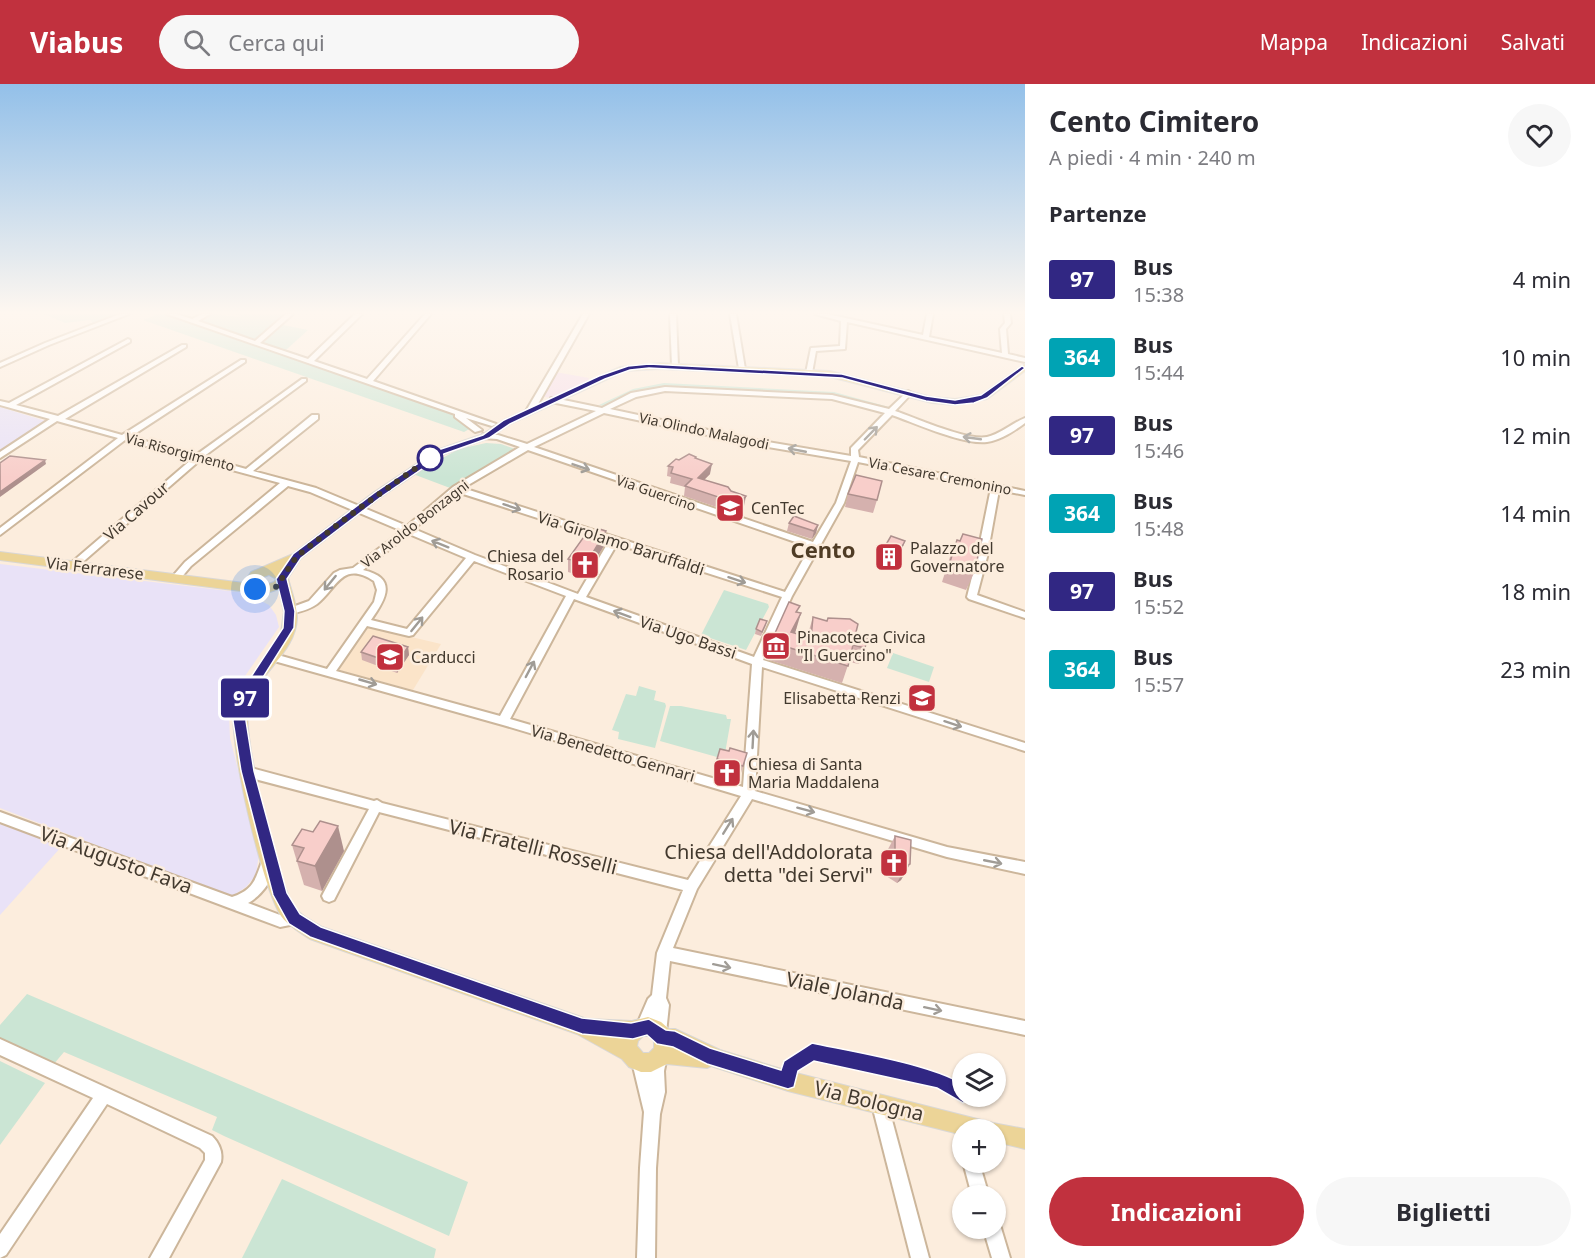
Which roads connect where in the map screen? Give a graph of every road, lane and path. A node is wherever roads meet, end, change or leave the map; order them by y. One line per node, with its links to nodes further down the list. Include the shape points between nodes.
1 (77, 369): 21 (street)
2 (145, 369): 27 (street)
3 (231, 369): 31 (street)
4 (333, 369): 14 (street, Via Guercino)
5 (380, 369): 14 (street)
6 (555, 369): 17 (street)
7 (626, 369): 15 (main road)
8 (737, 369): 9 (main road)
9 (742, 369): 12 (main road)
10 (810, 369): 12 (street)
11 (1024, 369): 16 (main road, via 991,393 974,400 944,402)
12 (809, 373): 16 (main road, via 842,376)
13 (304, 380): 34 (street, Via Cavour)
14 (369, 381): 22 (street, Via Guercino)
15 (570, 392): 18 (main road); 20 (street)
16 (908, 393): 25 (street)
17 (538, 398): 18 (street, Via Olindo Malagodi); 24 (street)
18 (554, 400): 20 (street, Via Olindo Malagodi); 24 (main road)
19 (0, 403): 21 (street, Via Risorgimento)
20 (578, 404): 23 (street, Via Olindo Malagodi)
21 (9, 406): 27 (street, Via Risorgimento)
22 (451, 409): 29 (street, Via Guercino); 30 (street)
23 (603, 410): 25 (street, Via Aroldo Bonzagni, via 640,393 665,389 832,397); 32 (street, Via Aroldo Bonzagni); 35 (street, Via Olindo Malagodi, one-way to 23)
24 (531, 411): 29 (main road)
25 (891, 412): 28 (street, Via Aroldo Bonzagni, one-way to 25, via 1005,434 986,440 965,438); 35 (street, one-way to 25, via 854,450)
26 (315, 417): 36 (street)
27 (58, 419): 31 (street, Via Risorgimento); 33 (street)
28 (1025, 420)
29 (499, 427): 30 (main road); 32 (street, Via Guercino)
30 (480, 434): 41 (main road, via 430,458)
31 (124, 437): 34 (street, Via Risorgimento); 43 (street)
32 (526, 447): 39 (street, Via Aroldo Bonzagni); 45 (street, Via Guercino, one-way to 45)
33 (0, 456)
34 (197, 458): 36 (street, Via Risorgimento); 49 (street, Via Cavour)
35 (855, 460): 38 (street, Via Cesare Cremonino); 45 (street, via 840,503)
36 (248, 471): 37 (street, Via Risorgimento)
37 (287, 482): 41 (street, Via Risorgimento); 52 (street, via 188,564)
38 (995, 487): 40 (street, Via Cesare Cremonino); 58 (street, via 972,597)
39 (456, 489): 42 (street, Via Aroldo Bonzagni); 44 (street, Via Girolamo Baruffaldi, one-way to 44)
40 (1025, 493)
41 (357, 510): 42 (street, Via Ugo Bassi); 47 (main road)
42 (407, 531): 48 (street, Via Ugo Bassi, one-way to 42); 50 (street, Via Aroldo Bonzagni)
43 (0, 532)
44 (614, 541): 55 (street, Via Girolamo Baruffaldi, one-way to 55); 56 (street)
45 (815, 546): 55 (street)
46 (0, 556): 49 (main road, Via Ferrarese)
47 (297, 556): 51 (main road); 53 (main road)
48 (472, 557): 56 (street, Via Ugo Bassi); 59 (street, one-way to 48, via 409,633)
49 (74, 565): 52 (main road, Via Ferrarese)
50 (355, 571): 57 (street, Via Aroldo Bonzagni, one-way to 57, via 337,574 315,601 304,608); 59 (street, via 373,576 381,589 379,602)
51 (261, 573): 52 (main road, Via Ferrarese); 53 (main road, via 275,572); 54 (main road, via 250,580)
52 (184, 578): 54 (main road, Via Ferrarese)
53 (282, 579): 54 (main road, via 276,587); 57 (main road)
54 (258, 589): 57 (main road)
55 (787, 596): 61 (street)
56 (576, 597): 61 (street, Via Ugo Bassi, one-way to 56); 63 (street, one-way to 56)
57 (289, 608): 60 (main road, via 287,633)
58 (1025, 615)
59 (364, 622): 62 (street)
60 (271, 657): 62 (street, Via Benedetto Gennari); 65 (main road, via 241,708 240,732)
61 (757, 662): 64 (street, Via Ugo Bassi, one-way to 64); 66 (street, one-way to 61)
62 (330, 672): 63 (street, Via Benedetto Gennari, one-way to 63)
63 (503, 721): 66 (street, Via Benedetto Gennari)
64 (1025, 747)
65 (247, 771): 67 (street, Via Fratelli Rosselli); 69 (main road)
66 (749, 794): 70 (street, Via Benedetto Gennari, one-way to 70, via 947,852); 71 (street, one-way to 66)
67 (376, 805): 71 (street, Via Fratelli Rosselli); 72 (street)
68 (0, 817): 73 (street, Via Augusto Fava)
69 (269, 853): 73 (street, via 256,892); 74 (main road, via 280,895)
70 (1025, 868)
71 (691, 886): 75 (street)
72 (330, 897)
73 (232, 903): 74 (street, Via Augusto Fava, via 280,921)
74 (295, 919): 77 (main road, via 316,933 582,1026)
75 (664, 953): 76 (street, Viale Jolanda, one-way to 76); 77 (street, via 659,999 662,1005)
76 (1025, 1028)
77 (649, 1045): 80 (main road, Via Bologna, via 718,1059); 87 (street, via 652,1114)
78 (0, 1047): 79 (street)
79 (104, 1095): 85 (street); 86 (street, via 206,1142 213,1150 213,1162)
80 (880, 1105): 81 (main road, Via Bologna); 88 (street)
81 (952, 1128)
82 (1006, 1134): 83 (main road)
83 (1025, 1138)
84 (995, 1239): 89 (street)
85 (0, 1249)
86 (159, 1258)
87 (646, 1258)
88 (920, 1258)
89 (1001, 1258)

